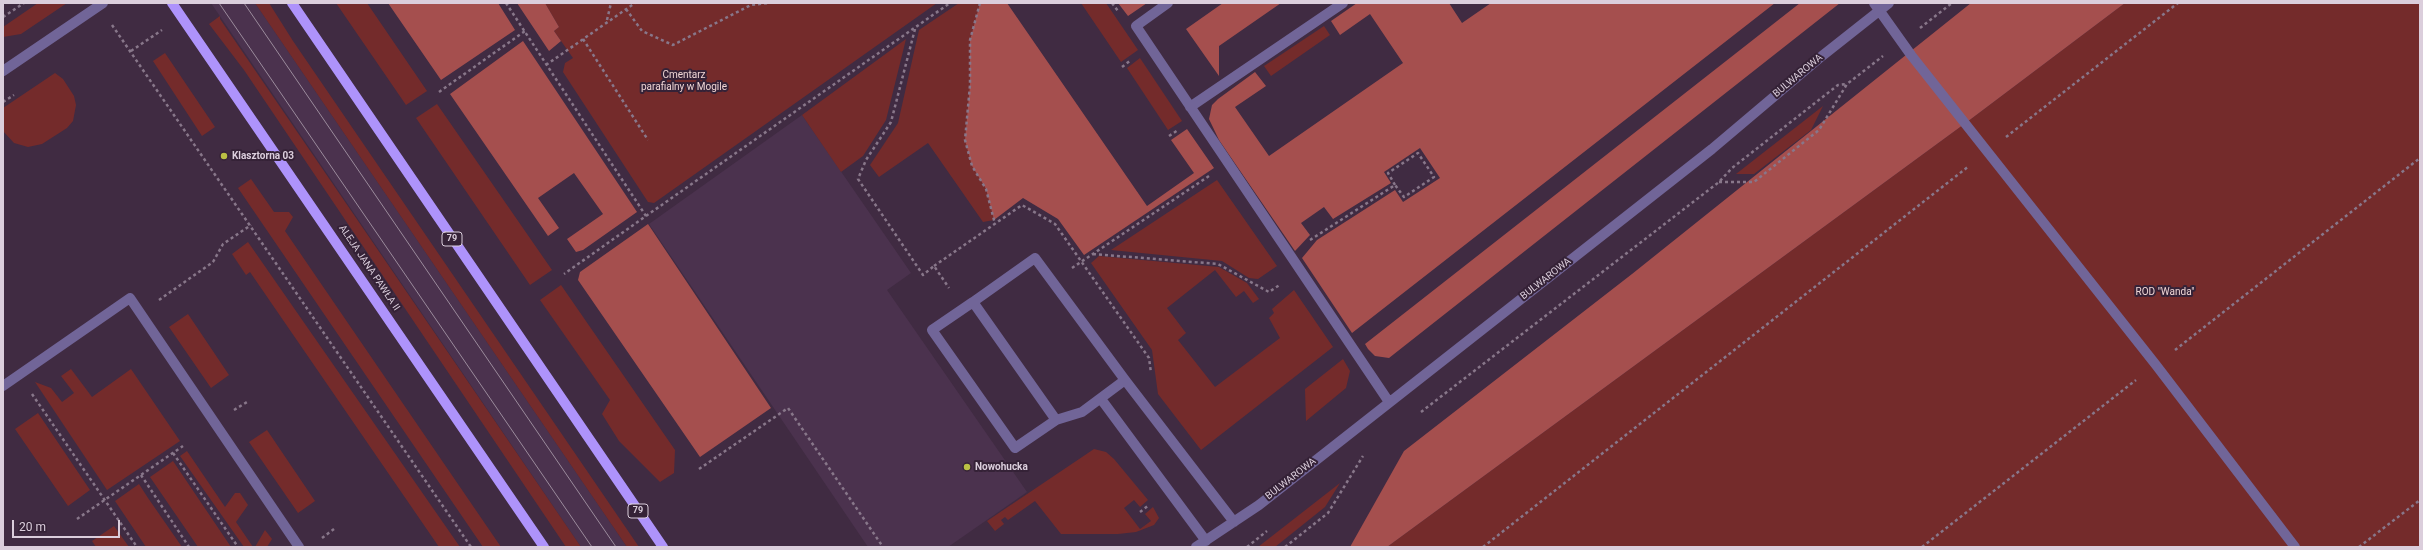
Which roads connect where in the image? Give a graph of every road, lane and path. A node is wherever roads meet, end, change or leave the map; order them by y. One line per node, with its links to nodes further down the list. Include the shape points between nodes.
1 (24, 3): 18 (path)
2 (103, 3): 29 (street)
3 (172, 3): 74 (main road, ALEJA JANA PAWŁA II)
4 (292, 3): 75 (main road, 79)
5 (506, 3): 23 (path)
6 (611, 3): 19 (path)
7 (635, 3): 17 (path)
8 (769, 3): 17 (path, via 751,5 673,45 642,31)
9 (950, 3): 22 (path)
10 (980, 3): 39 (path, via 970,40 970,85 965,140 972,166 986,190)
11 (1168, 3): 32 (street, via 1136,26)
12 (1343, 3): 32 (street)
13 (1889, 3): 16 (street, BULWAROWA)
14 (1952, 3): 24 (path)
15 (2178, 3): 34 (path)
16 (1877, 7): 34 (street, via 1911,55); 53 (street, BULWAROWA, via 1712,149)
17 (626, 9): 19 (path)
18 (3, 18)
19 (607, 21): 25 (path)
20 (110, 22): 26 (path)
21 (167, 27): 26 (path)
22 (915, 28): 38 (path); 47 (path, via 891,122 866,160 858,179 923,274 934,266 954,296)
23 (525, 32): 28 (path); 31 (path)
24 (1915, 32)
25 (583, 39): 28 (path); 33 (path)
26 (131, 51): 40 (path)
27 (1881, 58): 30 (path)
28 (546, 65): 38 (path)
29 (4, 69)
30 (1847, 84): 36 (path, via 1838,84 1732,168); 36 (path, via 1819,130 1754,182)
31 (439, 92)
32 (1190, 107): 42 (street)
33 (648, 140)
34 (1989, 150): 79 (path); 80 (street)
35 (1211, 174): 41 (path)
36 (1719, 182): 55 (path)
37 (1395, 185): 37 (path, via 1404,197 1434,177 1418,153 1388,173); 42 (path, via 1314,236)
38 (646, 216): 44 (path)
39 (995, 224)
40 (250, 225): 46 (path, via 223,244 213,262); 73 (path)
41 (1093, 254): 43 (path); 45 (path, via 1218,264 1269,292)
42 (1293, 260): 53 (street)
43 (1078, 265)
44 (564, 274)
45 (1285, 281)
46 (173, 290)
47 (973, 302): 48 (street, via 1035,258); 56 (street); 56 (street, via 932,330 1015,448)
48 (1125, 380): 51 (street); 65 (street)
49 (3, 386): 72 (street, via 130,298)
50 (30, 392): 62 (path)
51 (1101, 399): 56 (street, via 1082,412); 68 (street)
52 (247, 402): 54 (path)
53 (1389, 402): 65 (street, BULWAROWA)
54 (237, 408)
55 (1419, 413)
56 (1056, 420)
57 (183, 446): 59 (path)
58 (1369, 452): 78 (path, via 1363,456 1328,513)
59 (173, 453): 61 (path); 71 (path)
60 (699, 469): 76 (path, via 788,408)
61 (140, 475): 62 (path); 70 (path)
62 (104, 500): 64 (path); 69 (path)
63 (2420, 500): 81 (path)
64 (76, 519)
65 (1234, 522): 68 (street, BULWAROWA)
66 (334, 529): 67 (path)
67 (325, 536)
68 (1206, 541): 77 (street, BULWAROWA)
69 (137, 547)
70 (189, 547)
71 (238, 547)
72 (299, 547)
73 (471, 547)
74 (544, 547)
75 (663, 547)
76 (883, 547)
77 (1196, 547)
78 (1285, 547)
79 (1483, 547)
80 (2295, 547)
81 (2359, 547)

